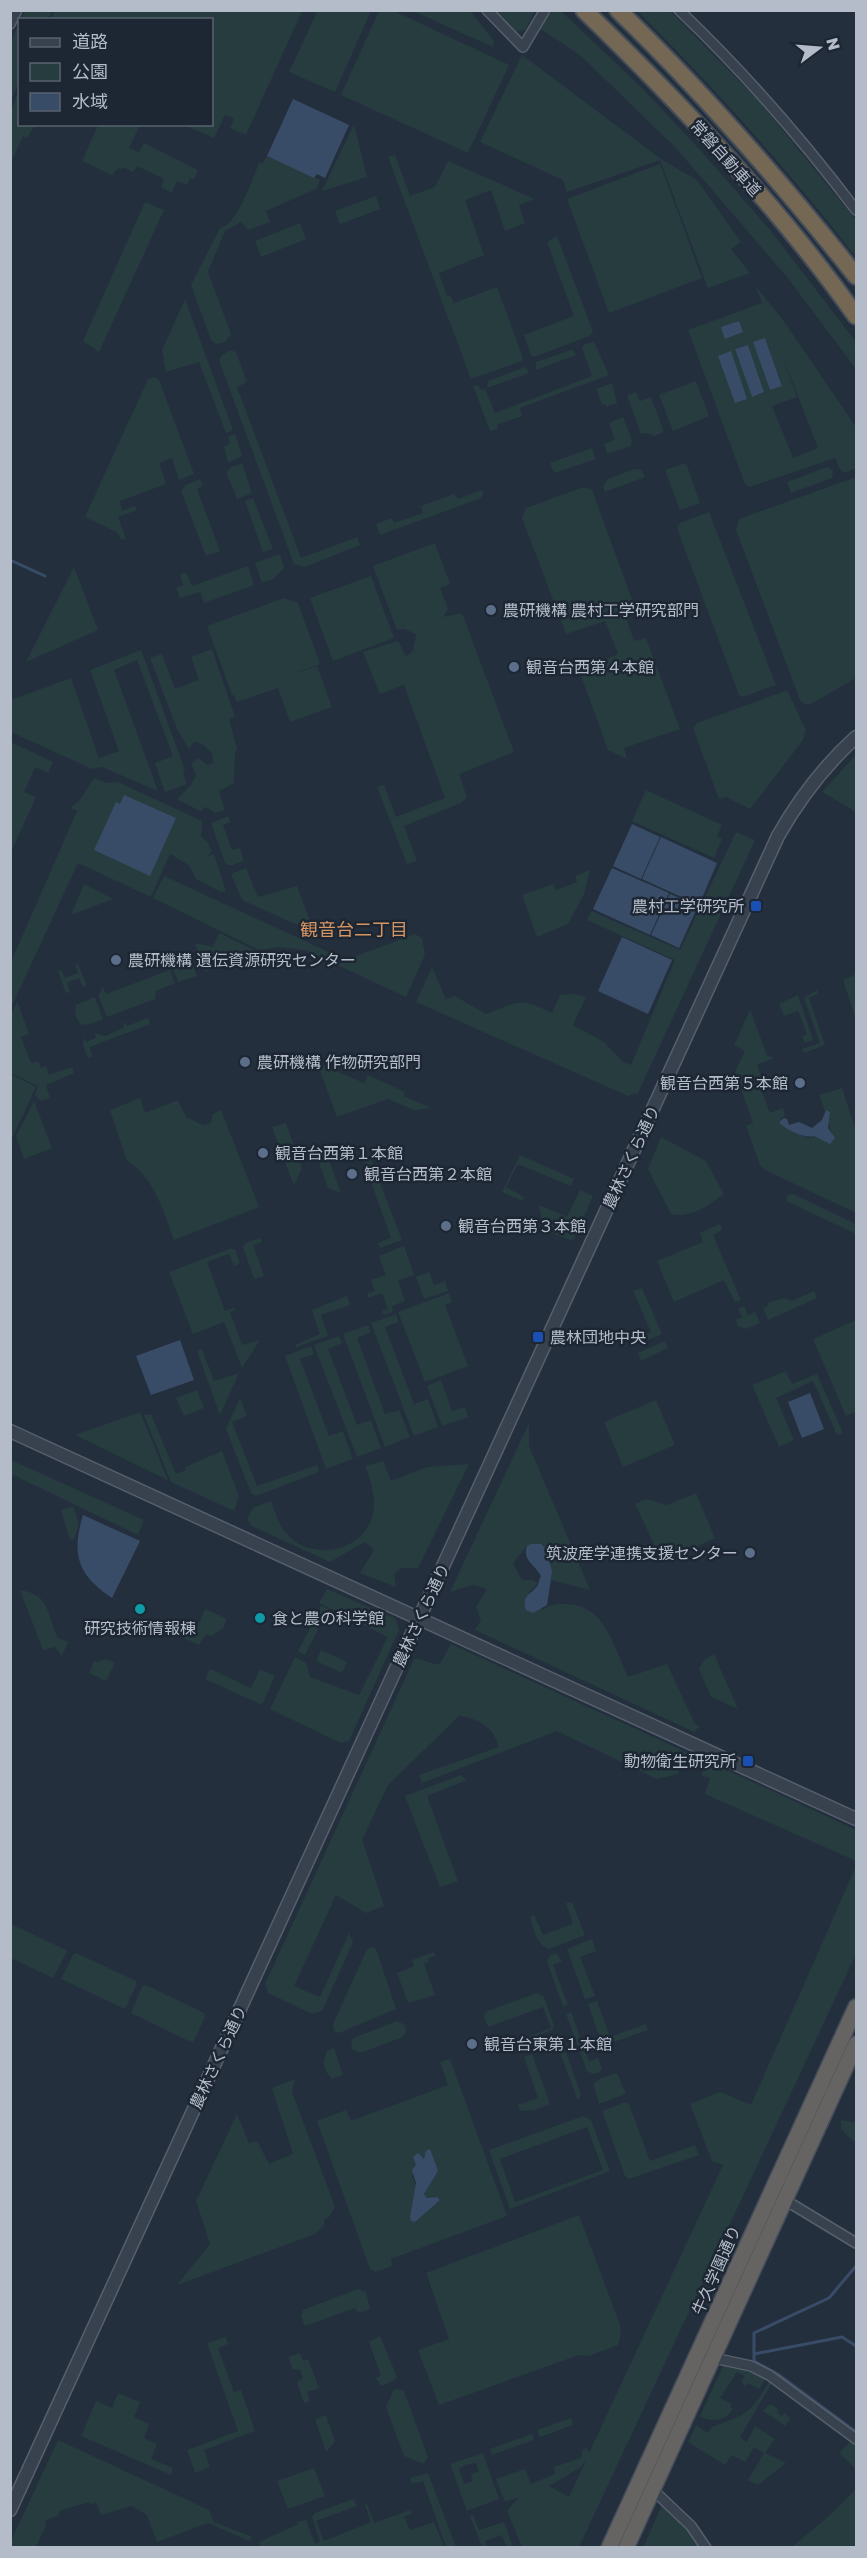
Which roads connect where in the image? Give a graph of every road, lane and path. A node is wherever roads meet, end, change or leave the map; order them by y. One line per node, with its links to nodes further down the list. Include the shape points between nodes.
1 (16, 10): 7 (street)
2 (487, 10): 6 (street, via 523,47)
3 (584, 10): 10 (highway, 常磐自動車道, via 741,173)
4 (618, 10): 9 (highway, 常磐自動車道, via 766,166)
5 (678, 10): 8 (street, via 774,111)
6 (542, 14)
7 (10, 24)
8 (856, 210)
9 (856, 276)
10 (856, 316)
11 (856, 737): 13 (street, 農林さくら通り, via 805,793 778,836)
12 (10, 1431): 13 (street)
13 (419, 1618): 14 (street); 22 (street, 農林さくら通り)
14 (856, 1820)
15 (856, 2007): 19 (highway, 牛久学園通り)
16 (856, 2044): 17 (highway, 牛久学園通り)
17 (785, 2200): 18 (street); 19 (highway, 牛久学園通り)
18 (856, 2243)
19 (705, 2355): 20 (street, via 751,2366 770,2375); 21 (highway, 牛久学園通り); 23 (highway, 牛久学園通り)
20 (856, 2439)
21 (652, 2489): 24 (highway, 牛久学園通り); 25 (street, via 691,2526)
22 (10, 2510)
23 (609, 2547)
24 (626, 2547)
25 (706, 2547)

